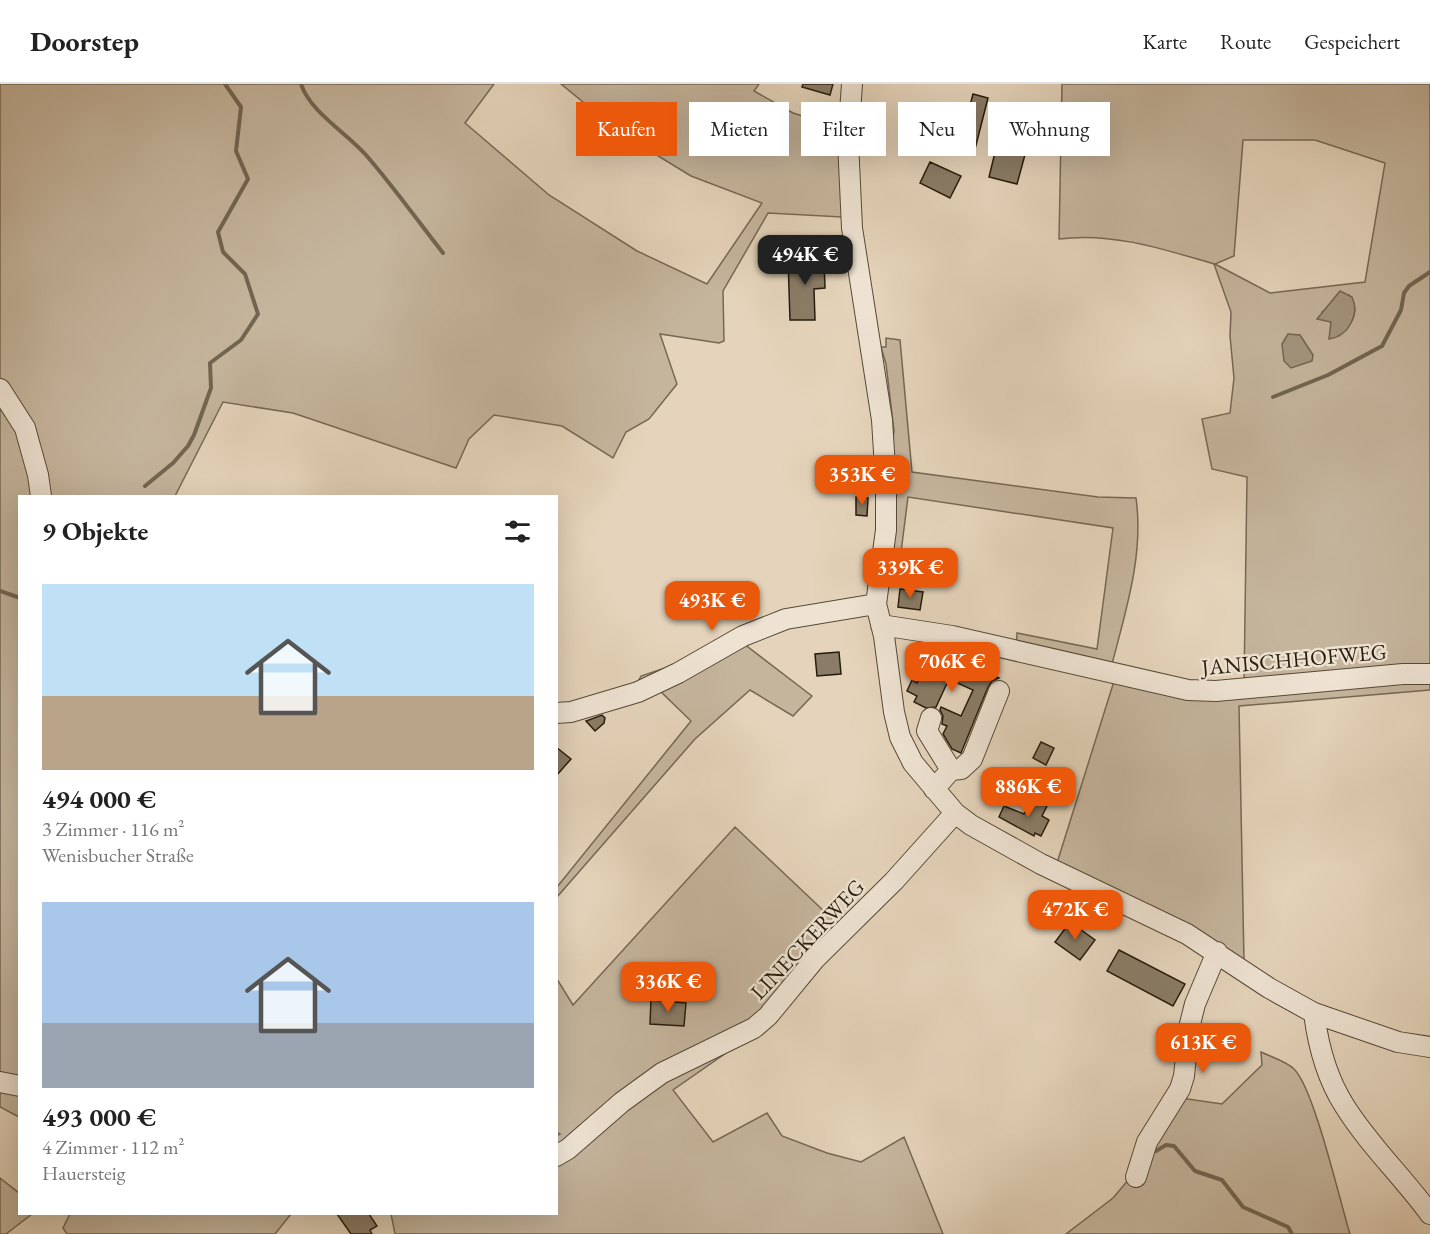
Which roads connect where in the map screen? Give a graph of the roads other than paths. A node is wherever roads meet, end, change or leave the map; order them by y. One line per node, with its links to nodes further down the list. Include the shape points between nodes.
1 (852, 84): 4 (street, via 848,141 852,228 882,420 886,484 886,530)
2 (0, 390): 3 (street, via 25,428)
3 (41, 495)
4 (876, 604): 5 (street); 8 (street, via 786,619 743,636 638,692 571,712)
5 (881, 625): 6 (street, JANISCHHOFWEG, via 952,636 1188,690); 11 (street, via 900,737 913,763)
6 (1430, 674)
7 (999, 692): 10 (street, via 972,759 961,769)
8 (558, 712)
9 (931, 718): 10 (street, via 927,731)
10 (951, 770): 11 (street)
11 (934, 789): 12 (street)
12 (955, 813): 13 (street, via 1041,864 1154,916); 18 (street, LINECKERWEG, via 894,881 815,959 768,1016 754,1028 662,1073)
13 (1217, 952): 14 (street); 19 (street, via 1195,1004 1180,1089 1147,1142)
14 (1314, 1013): 15 (street, via 1398,1042); 20 (street, via 1318,1040 1344,1105)
15 (1430, 1047)
16 (0, 1082): 17 (street)
17 (18, 1086)
18 (558, 1155)
19 (1136, 1177)
20 (1430, 1214)

